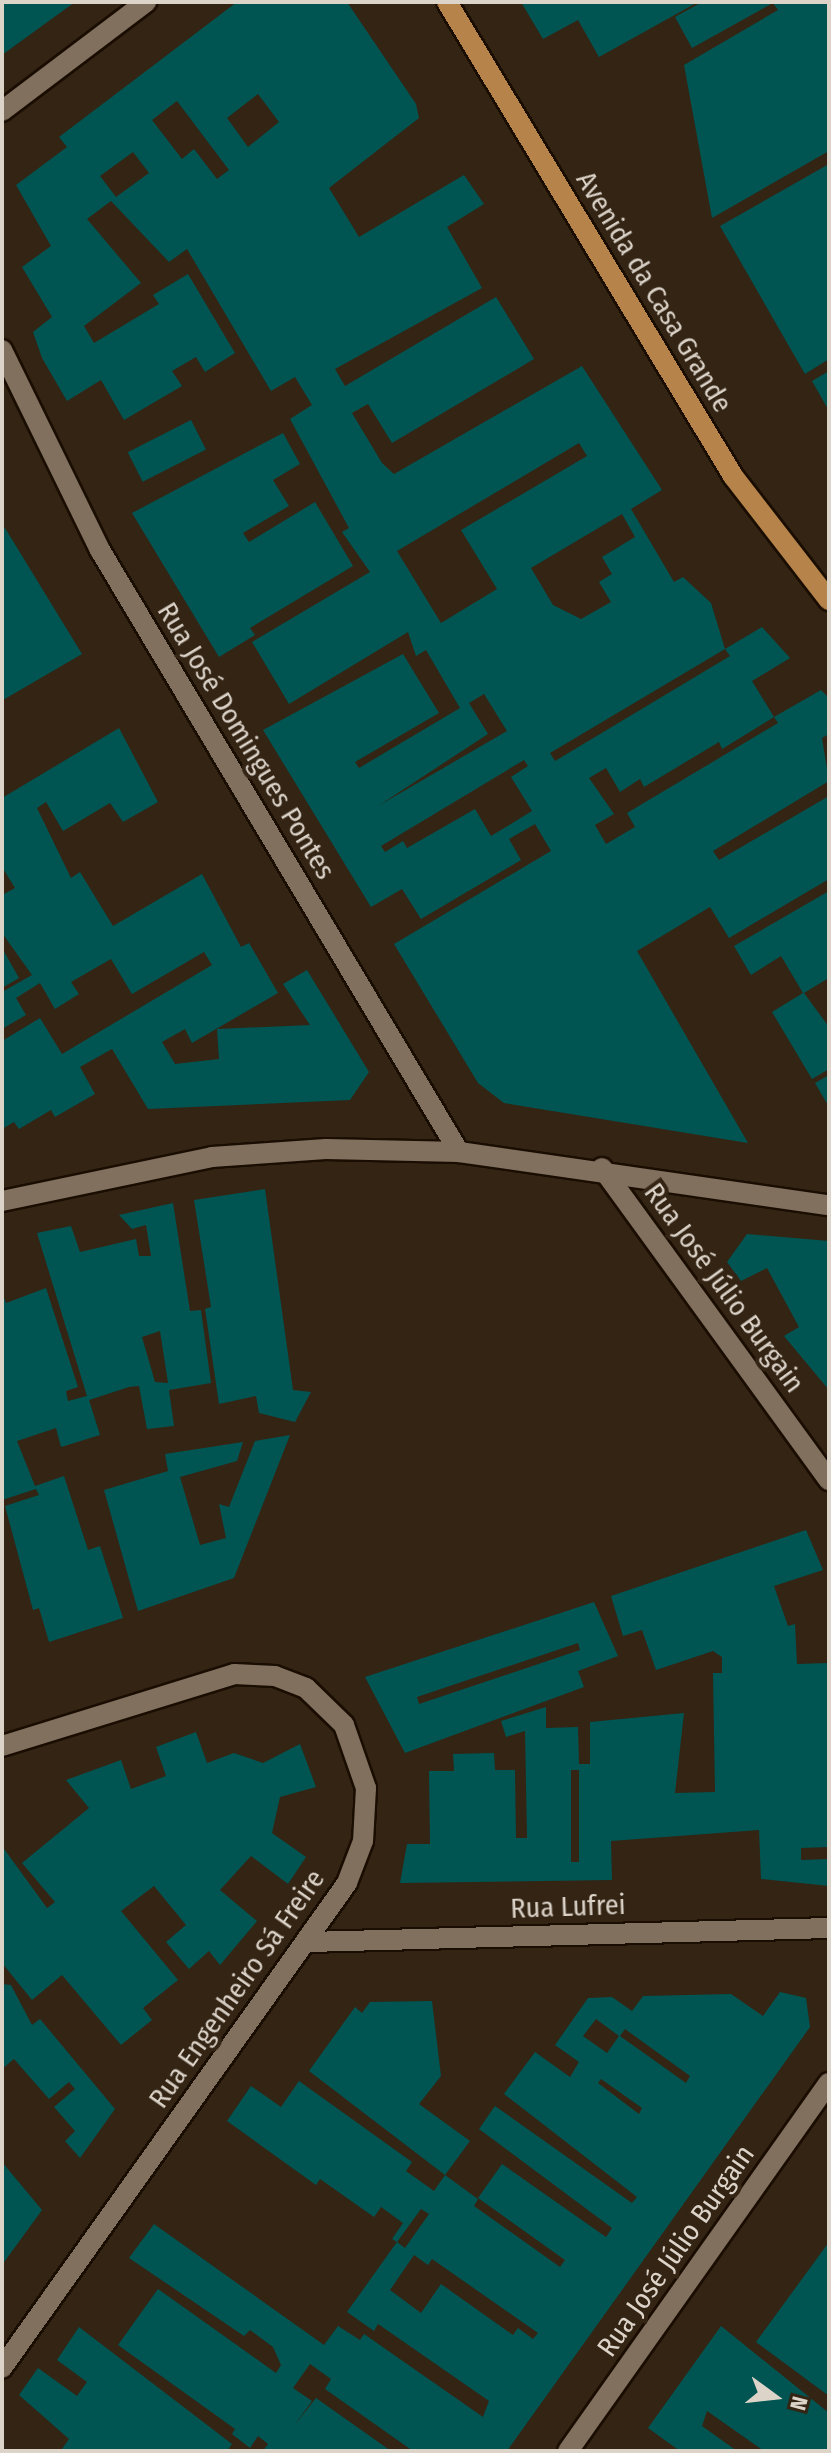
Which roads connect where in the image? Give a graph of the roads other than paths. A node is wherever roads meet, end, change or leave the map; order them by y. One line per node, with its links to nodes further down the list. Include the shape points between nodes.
1 (146, 2): 3 (street)
2 (447, 2): 5 (main road, Avenida da Casa Grande, via 733,476)
3 (2, 111)
4 (2, 350): 6 (street, Rua José Domingues Pontes, via 100,550)
5 (829, 600)
6 (459, 1152): 7 (street); 8 (street, via 212,1157)
7 (602, 1168): 9 (street); 10 (street, Rua José Júlio Burgain)
8 (2, 1201)
9 (829, 1205)
10 (829, 1480)
11 (2, 1746): 13 (street, Rua Engenheiro Sá Freire, via 234,1674 275,1676 306,1688 344,1725 366,1788 363,1841 347,1883)
12 (829, 1928): 13 (street, Rua Lufrei)
13 (309, 1942): 15 (street, Rua Engenheiro Sá Freire)
14 (829, 2083): 16 (street, Rua José Júlio Burgain)
15 (2, 2368)
16 (568, 2451)

